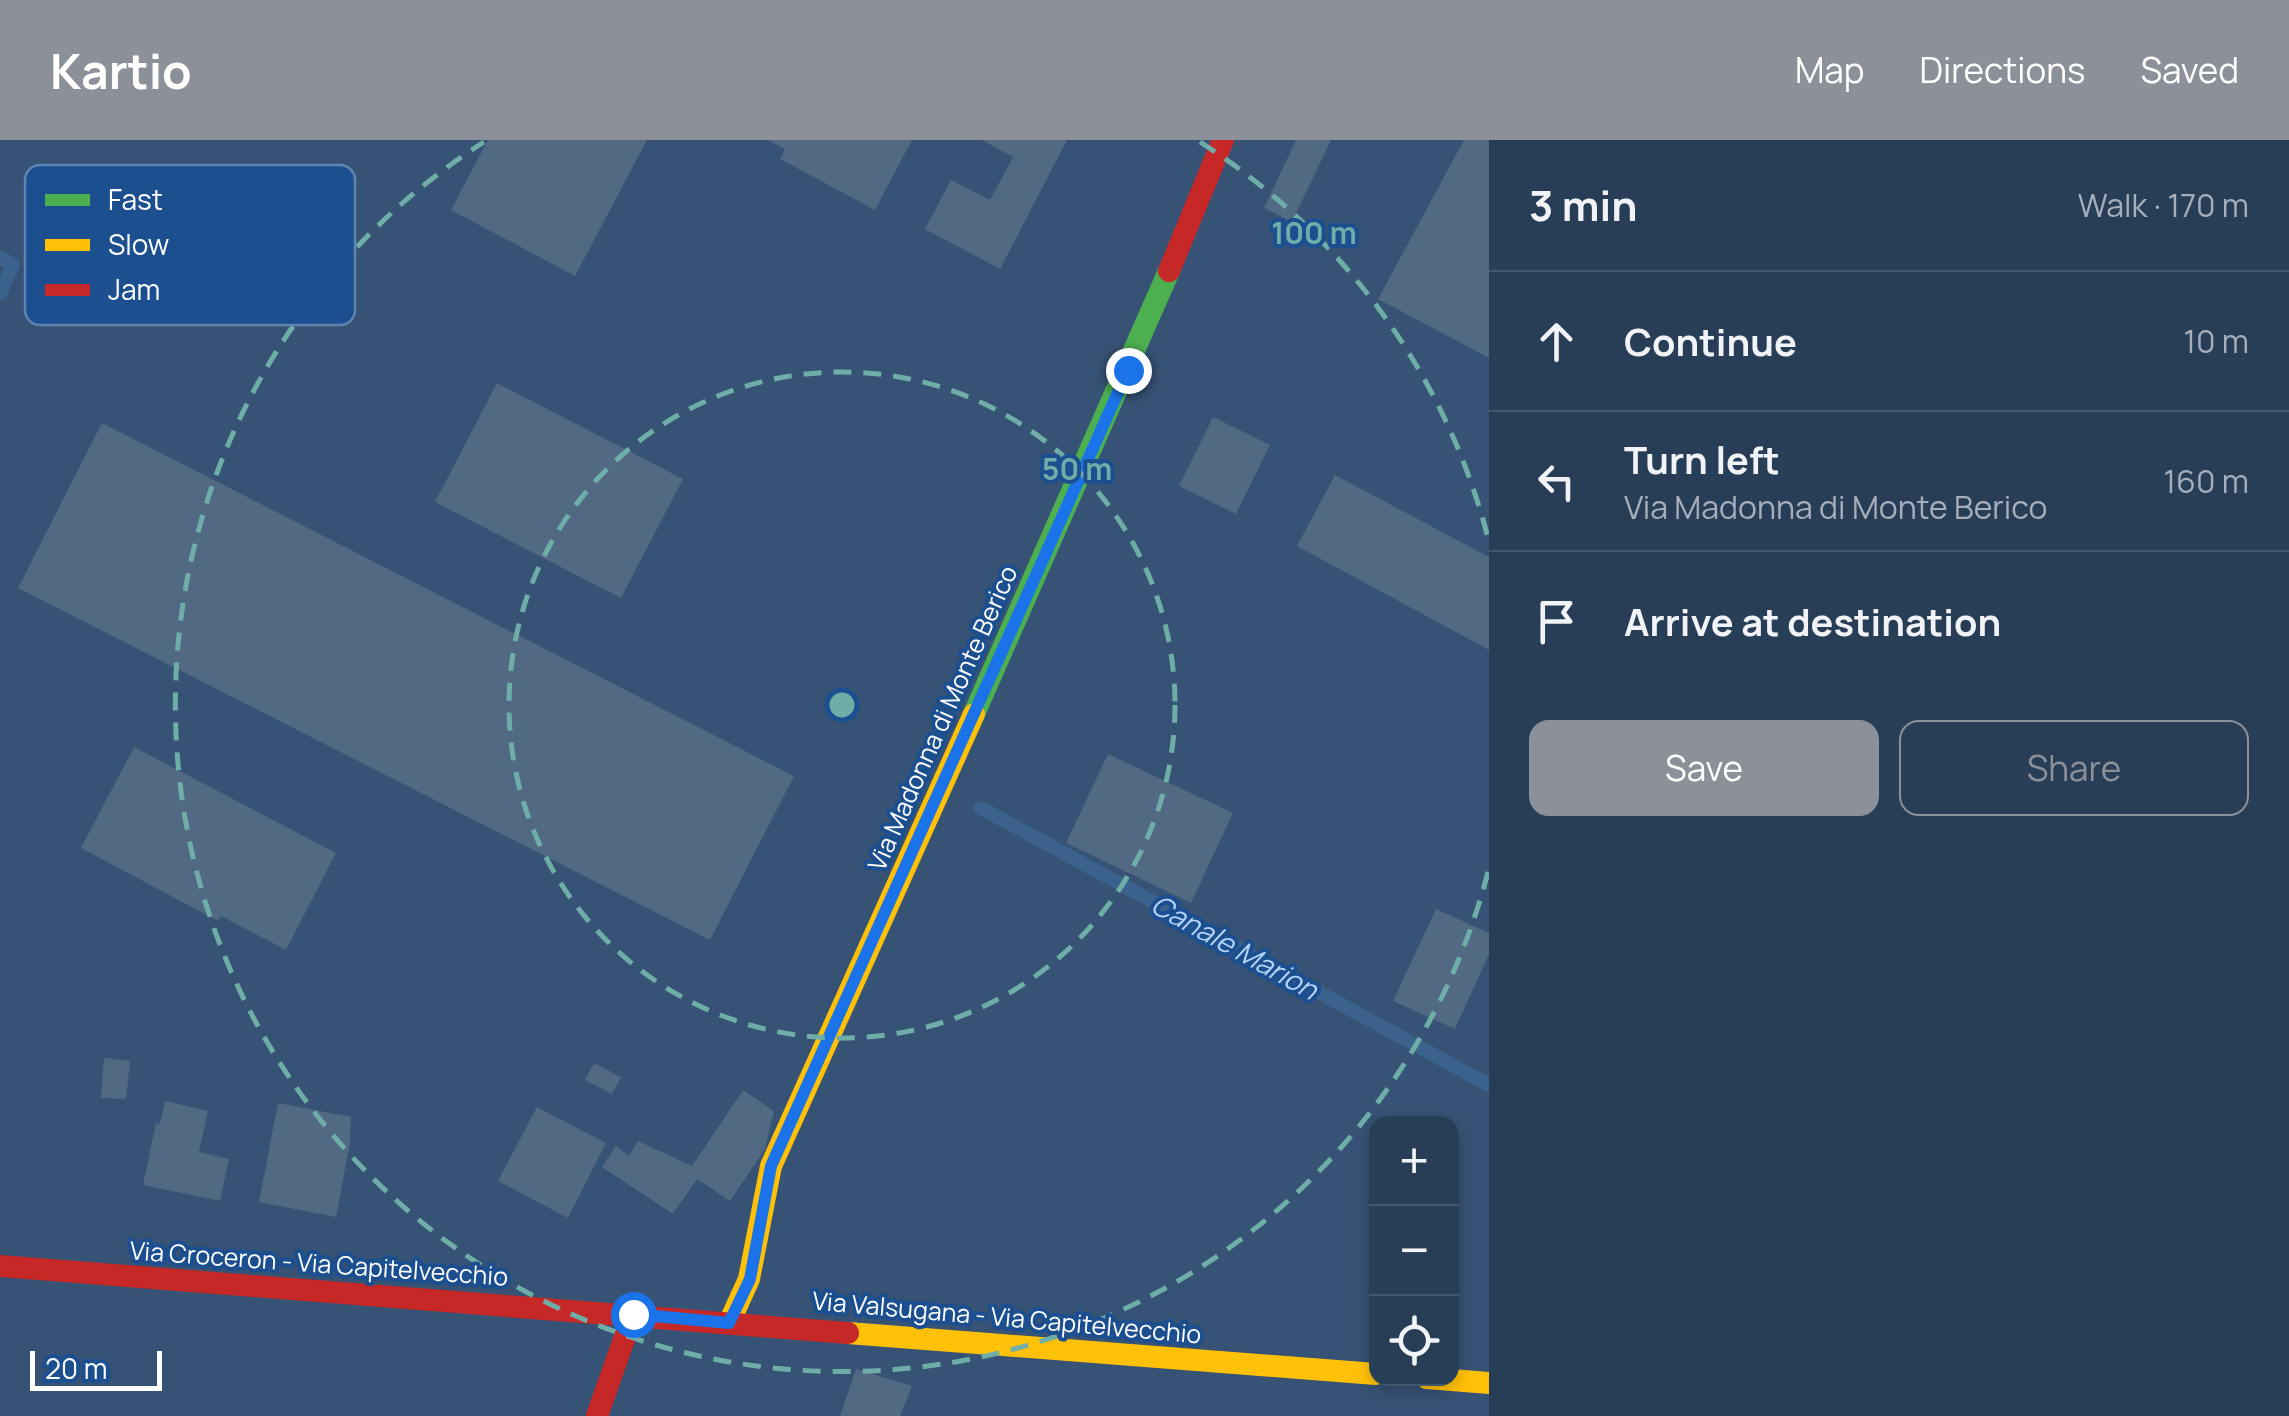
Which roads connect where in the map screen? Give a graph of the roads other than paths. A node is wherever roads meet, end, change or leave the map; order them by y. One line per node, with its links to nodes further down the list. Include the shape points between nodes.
1 (1223, 140): 4 (main road, Via Madonna di Monte Berico, via 1128,370 771,1166 750,1279)
2 (0, 1266): 3 (main road, Via Croceron - Via Capitelvecchio)
3 (633, 1314): 4 (main road, Via Valsugana - Via Capitelvecchio); 8 (main road)
4 (729, 1323): 5 (main road, Via Valsugana - Via Capitelvecchio)
5 (1369, 1373)
6 (1459, 1381): 7 (main road)
7 (1489, 1384)
8 (597, 1416)

